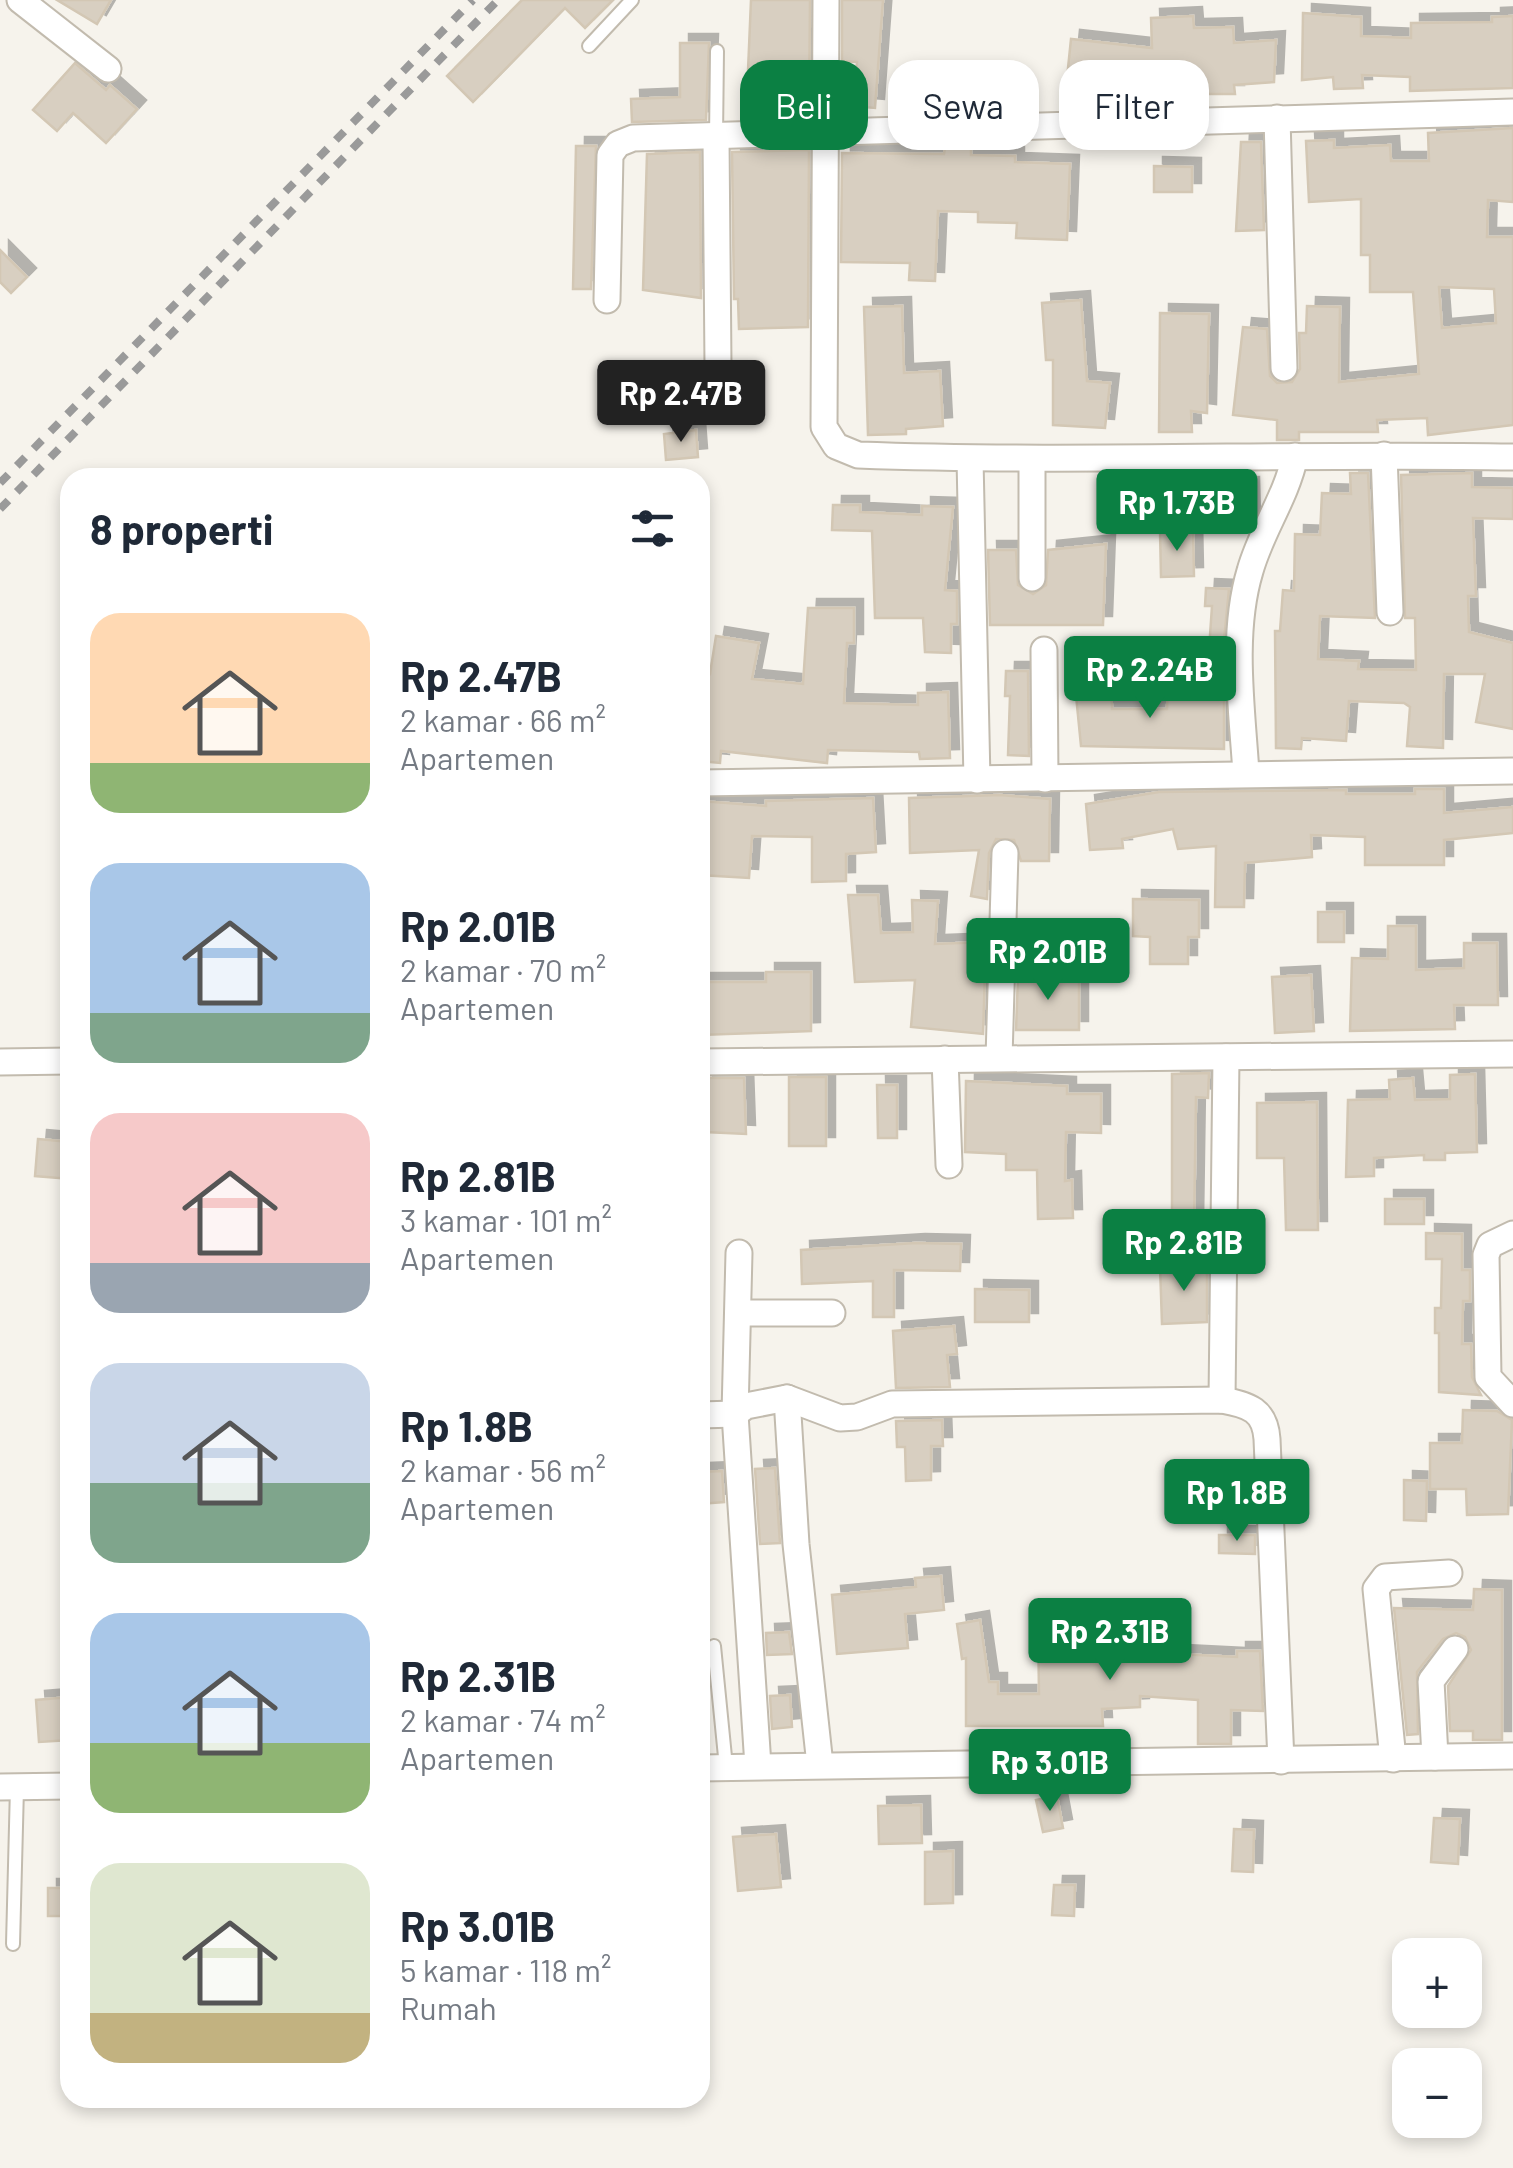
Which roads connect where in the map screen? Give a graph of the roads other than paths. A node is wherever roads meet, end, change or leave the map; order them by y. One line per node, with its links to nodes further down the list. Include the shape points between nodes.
1 (20, 0): 7 (street)
2 (632, 0): 4 (lane)
3 (826, 0): 6 (street)
4 (589, 46)
5 (717, 51): 12 (lane)
6 (826, 60)
7 (108, 69)
8 (1513, 112): 9 (street)
9 (1277, 118): 10 (street); 16 (street)
10 (868, 133)
11 (740, 137): 12 (street)
12 (716, 138): 14 (street, via 633,138 610,154); 15 (street)
13 (826, 150): 20 (street, via 824,427 836,446 858,455)
14 (608, 300)
15 (718, 365)
16 (1284, 368)
17 (1384, 454): 18 (street); 19 (street); 23 (street)
18 (1295, 456): 21 (street); 26 (street, via 1244,591)
19 (1513, 456)
20 (970, 459): 21 (street); 28 (street)
21 (1032, 461): 22 (street)
22 (1032, 578)
23 (1390, 612)
24 (1044, 650): 27 (street)
25 (1513, 770): 26 (street)
26 (1246, 773): 27 (street)
27 (1045, 779): 28 (street)
28 (977, 780): 29 (street)
29 (710, 783)
30 (1005, 852): 33 (street)
31 (1513, 1054): 32 (street)
32 (1226, 1057): 33 (street); 44 (street)
33 (1000, 1058): 34 (street)
34 (944, 1060): 37 (street); 38 (street)
35 (60, 1061): 36 (street)
36 (0, 1062)
37 (710, 1062)
38 (948, 1165)
39 (1513, 1234): 45 (street, via 1490,1245 1486,1255 1488,1377)
40 (739, 1253): 41 (street)
41 (738, 1313): 42 (street); 46 (street)
42 (832, 1313)
43 (788, 1398): 44 (street, via 840,1418 892,1404); 46 (street); 55 (street)
44 (1222, 1400): 54 (street, via 1258,1412 1266,1423)
45 (1512, 1403)
46 (735, 1414): 47 (street); 56 (street)
47 (710, 1415)
48 (1449, 1573): 53 (street, via 1385,1577 1376,1589)
49 (714, 1646): 57 (lane)
50 (1455, 1650): 52 (street, via 1431,1680)
51 (1513, 1756): 52 (street)
52 (1435, 1757): 53 (street)
53 (1394, 1759): 54 (street)
54 (1281, 1760): 55 (street)
55 (820, 1765): 56 (street)
56 (758, 1766): 57 (street)
57 (726, 1767): 58 (street)
58 (710, 1768)
59 (60, 1786): 60 (street)
60 (8, 1787): 61 (lane)
61 (14, 1944)

